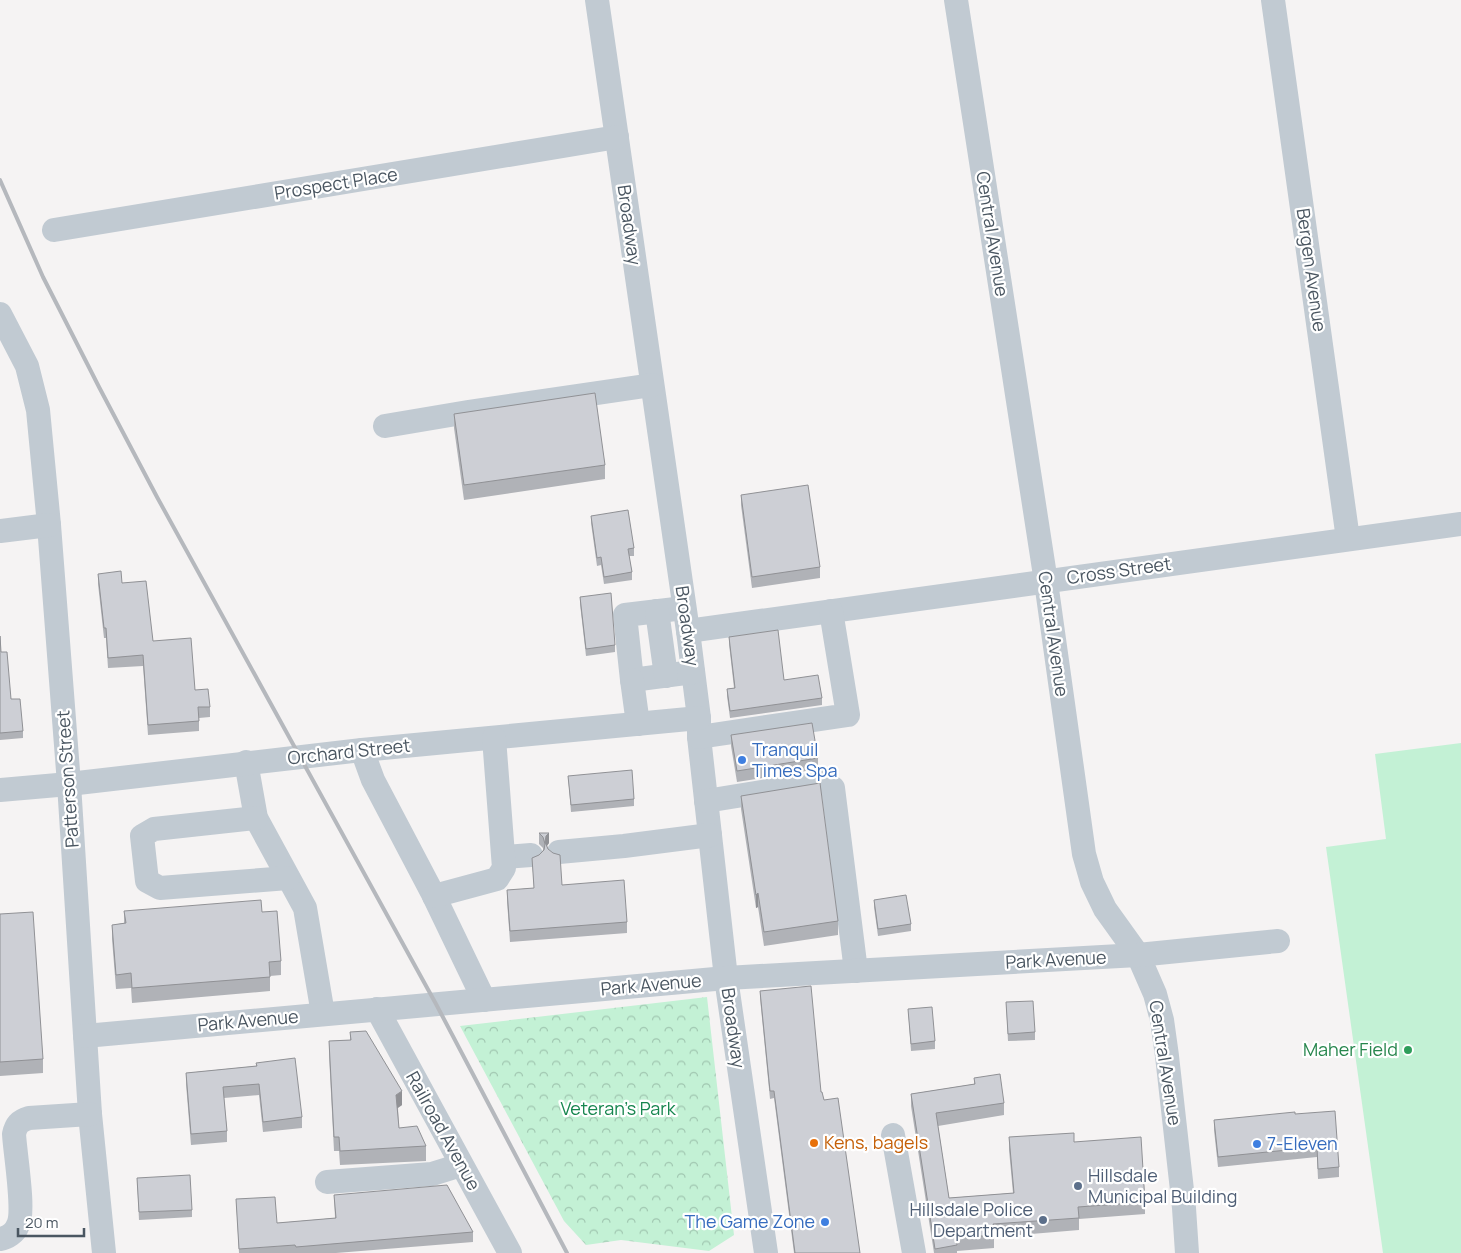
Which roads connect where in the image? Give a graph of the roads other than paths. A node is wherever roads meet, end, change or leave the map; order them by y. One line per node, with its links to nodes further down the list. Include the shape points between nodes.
1 (596, 0): 4 (street, Broadway)
2 (956, 0): 13 (street, Central Avenue)
3 (1273, 0): 12 (street, Bergen Avenue)
4 (617, 137): 5 (street, Prospect Place); 7 (street, Broadway)
5 (54, 230)
6 (0, 314): 10 (street, Patterson Street, via 27,366 38,410)
7 (652, 385): 8 (street); 14 (street, Broadway)
8 (385, 426)
9 (1461, 524): 12 (street, Cross Street)
10 (49, 525): 11 (street); 26 (street, Patterson Street)
11 (0, 531)
12 (1348, 540): 13 (street, Cross Street)
13 (1046, 582): 16 (street, Cross Street); 37 (street, Central Avenue, via 1084,854 1092,882 1105,909)
14 (684, 608): 15 (street); 17 (street, Broadway)
15 (658, 611): 19 (street); 20 (street, via 625,615)
16 (831, 611): 17 (street, Cross Street); 22 (street, Orchard Street, via 848,715)
17 (688, 631): 18 (street, Broadway)
18 (693, 672): 19 (street); 22 (street, Broadway)
19 (666, 676): 20 (street)
20 (632, 680): 21 (street)
21 (638, 724): 22 (street, Orchard Street); 23 (street, Orchard Street)
22 (699, 728): 28 (street, Broadway)
23 (494, 738): 24 (street, Orchard Street); 33 (street)
24 (362, 750): 25 (street, Orchard Street); 35 (street, via 373,780)
25 (246, 762): 26 (street, Orchard Street); 29 (street)
26 (69, 784): 27 (street, Orchard Street); 43 (street, Patterson Street)
27 (0, 790)
28 (706, 801): 30 (street, Broadway); 38 (street, via 824,782 833,788)
29 (256, 818): 34 (street); 34 (street, via 154,829 142,836 147,881 160,888)
30 (710, 835): 31 (street); 39 (street, Broadway)
31 (559, 852)
32 (531, 855): 33 (street)
33 (504, 857): 35 (street, via 504,868 497,879)
34 (288, 878): 42 (street, via 305,908)
35 (434, 896): 40 (street)
36 (1278, 941): 37 (street, Park Avenue)
37 (1138, 955): 38 (street, Park Avenue); 53 (street, Central Avenue, via 1155,994 1163,1029)
38 (856, 971): 39 (street, Park Avenue)
39 (726, 978): 40 (street, Park Avenue); 51 (street, Broadway)
40 (484, 1000): 41 (street, Park Avenue)
41 (377, 1009): 42 (street, Park Avenue); 46 (street, Railroad Avenue)
42 (323, 1014): 43 (street, Park Avenue)
43 (85, 1036): 44 (street, Patterson Street)
44 (90, 1114): 48 (street, via 29,1118 16,1126 21,1211 14,1231); 49 (street, Patterson Street)
45 (893, 1135): 52 (street)
46 (461, 1165): 47 (street, via 432,1174); 50 (street, Railroad Avenue)
47 (327, 1182)
48 (0, 1239)
49 (104, 1253)
50 (510, 1253)
51 (766, 1253)
52 (914, 1253)
53 (1187, 1253)

